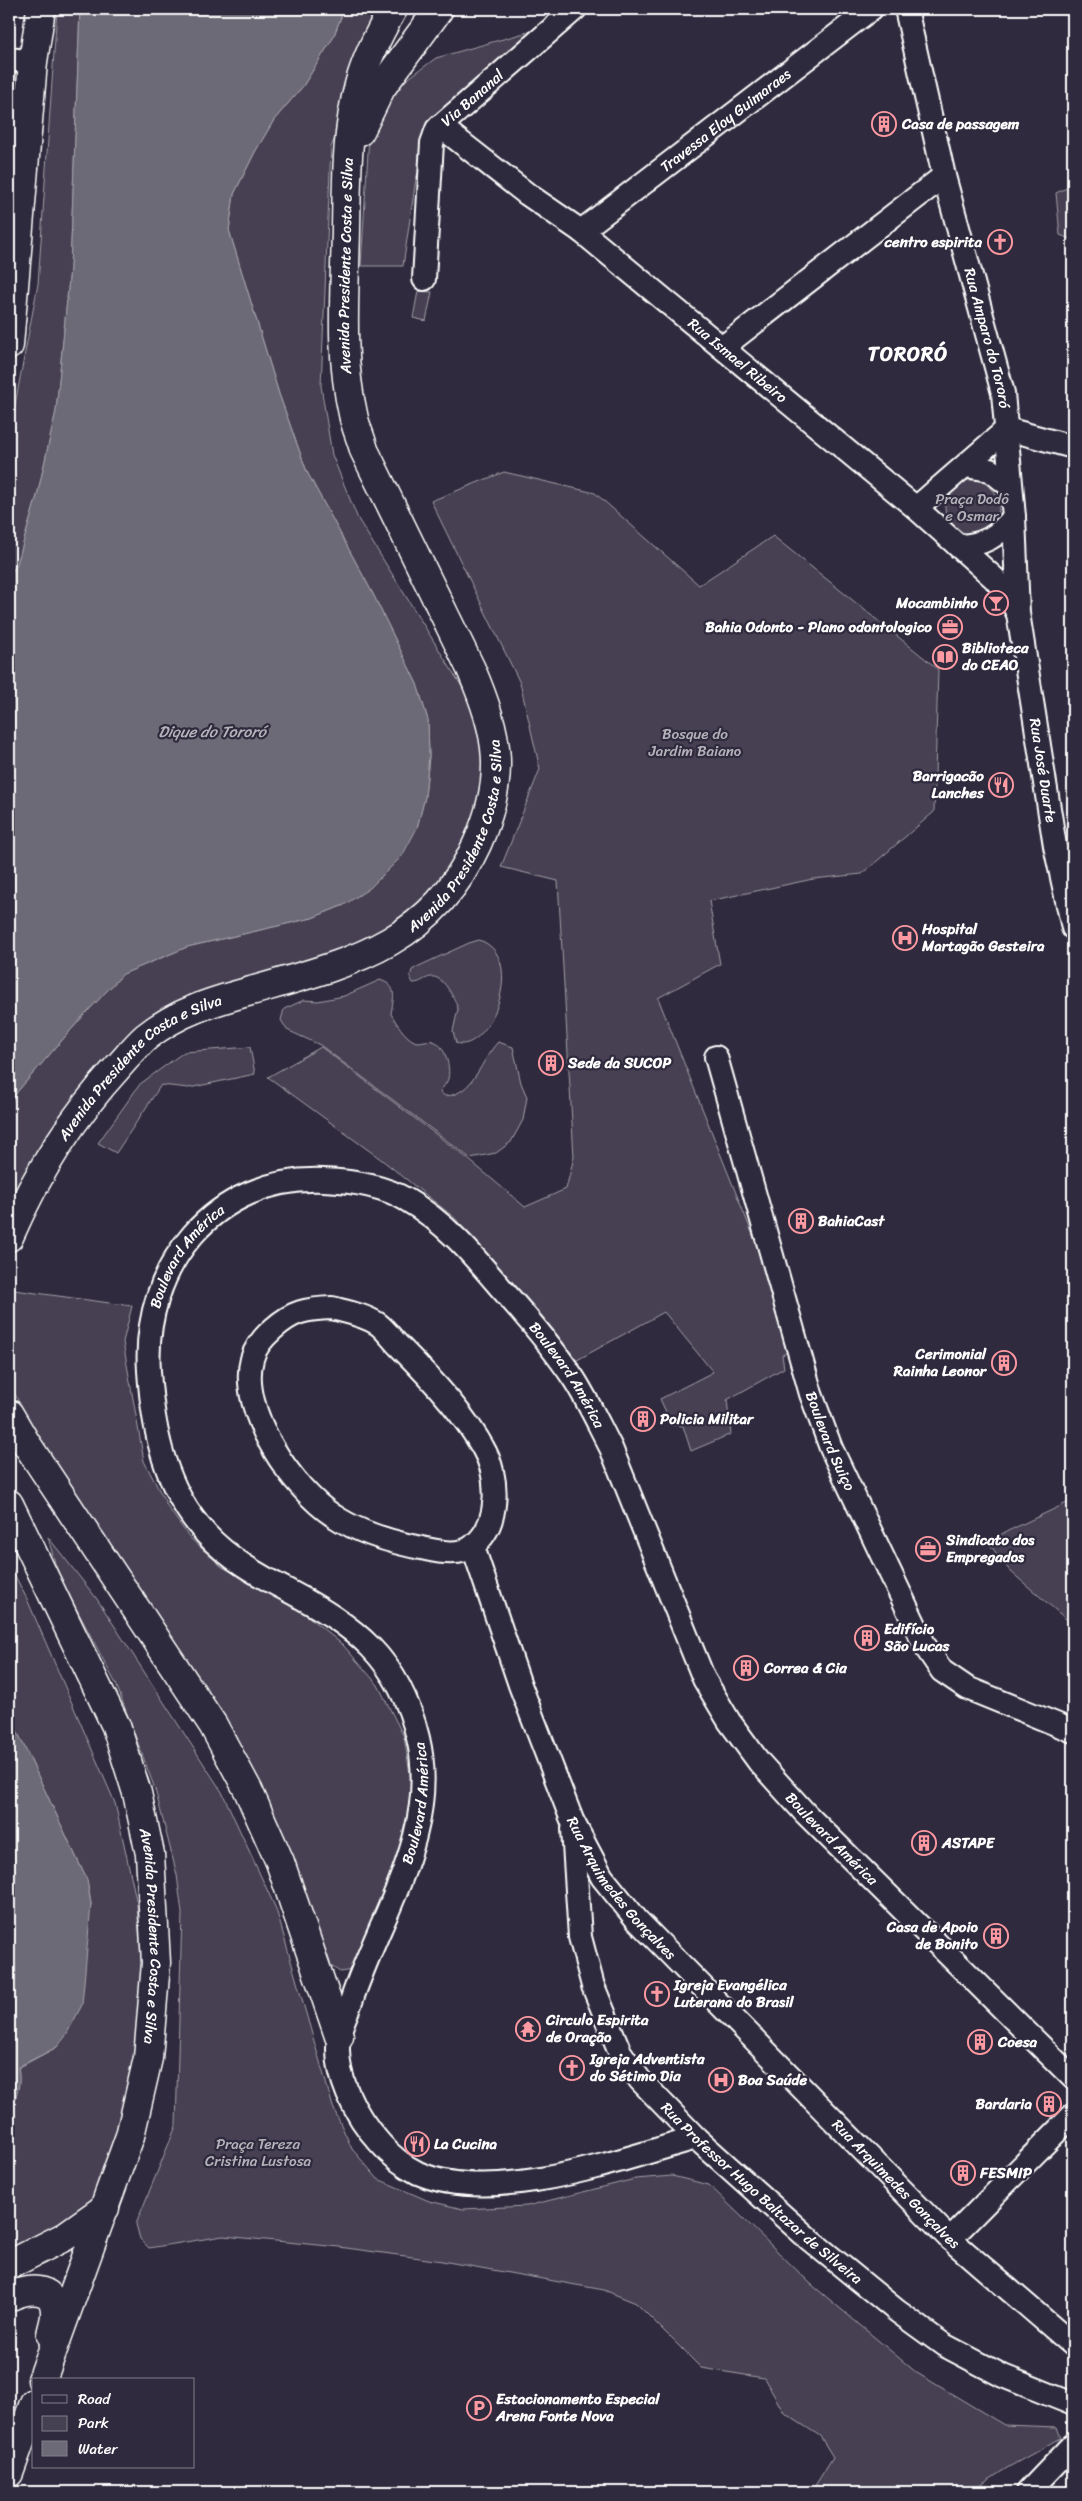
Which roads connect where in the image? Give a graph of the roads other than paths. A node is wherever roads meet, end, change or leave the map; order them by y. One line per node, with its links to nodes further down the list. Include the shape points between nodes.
1 (41, 9): 7 (main road)
2 (393, 9): 9 (main road, Avenida Presidente Costa e Silva, via 359,84)
3 (439, 9): 9 (main road, via 381,88)
4 (575, 9): 8 (street, Via Bananal)
5 (870, 9): 11 (street, Travessa Eloy Guimaraes)
6 (906, 9): 10 (street, Rua Amparo do Tororó)
7 (21, 60): 13 (main road)
8 (440, 126): 11 (street, Rua Ismael Ribeiro, via 527,194); 12 (street, Via Bananal, via 432,144)
9 (348, 160): 26 (main road, Avenida Presidente Costa e Silva, via 345,357 353,416 364,450 472,669 486,705 498,769 494,800 468,863 450,891 398,937 366,956 332,968 196,1008 146,1037 96,1091 66,1131)
10 (944, 176): 15 (street); 16 (street, Rua Amparo do Tororó, via 1002,393)
11 (581, 231): 15 (street, Rua Ismael Ribeiro)
12 (424, 279)
13 (11, 295): 14 (main road)
14 (9, 345)
15 (723, 347): 20 (street, Rua Ismael Ribeiro)
16 (1008, 429): 17 (street); 18 (street); 19 (street, Rua Amparo do Tororó)
17 (1073, 447)
18 (965, 466): 19 (street, via 990,470); 20 (street)
19 (1011, 487): 21 (street, Rua Amparo do Tororó)
20 (916, 508): 22 (street, Rua Ismael Ribeiro)
21 (1014, 518): 22 (street, via 990,540); 23 (street, Rua Amparo do Tororó)
22 (958, 546): 23 (street, Rua Ismael Ribeiro, via 994,578)
23 (1018, 613): 24 (street, Rua José Duarte, via 1055,846)
24 (1073, 928)
25 (716, 1057): 30 (street, Boulevard Suiço, via 811,1394 831,1448 925,1646 942,1671 967,1688)
26 (9, 1237)
27 (9, 1414): 32 (main road, via 212,1725 248,1790 280,1862)
28 (9, 1504): 36 (main road, Avenida Presidente Costa e Silva, via 116,1726 137,1793 150,1854 156,1963 148,2058 130,2136)
29 (473, 1547): 29 (street, via 439,1552 365,1532 333,1515 303,1490 278,1458 259,1424 250,1381 252,1359 263,1338 284,1319 306,1309 332,1308 378,1325 422,1368 484,1448 492,1469 495,1495 486,1530); 31 (street, Rua Arquimedes Gonçalves, via 520,1685)
30 (1073, 1731)
31 (572, 1820): 35 (street, Rua Professor Hugo Baltazar de Silveira, via 580,1937 607,2025 620,2052 640,2080); 37 (street, Rua Arquimedes Gonçalves, via 602,1877 637,1920)
32 (339, 2036): 33 (street, Boulevard América, via 364,1964 412,1849 422,1812 424,1776 418,1737 406,1701 388,1665 365,1640 328,1612 233,1558 209,1538 188,1512 171,1482 160,1451 152,1413 148,1366 150,1321 162,1279 182,1247 211,1216 255,1190 301,1179 356,1181 403,1197 440,1222 473,1255 544,1338 592,1411 611,1448 704,1679 759,1762 806,1814); 35 (street, Boulevard América, via 339,2060 345,2084 364,2126 390,2155 417,2172 450,2182 488,2186 543,2177)
33 (1073, 2078)
34 (1073, 2115): 37 (street)
35 (696, 2138): 43 (street, Rua Professor Hugo Baltazar de Silveira, via 810,2240 944,2345 1003,2376)
36 (105, 2208): 38 (main road, via 64,2237); 41 (main road, Avenida Presidente Costa e Silva)
37 (950, 2239): 40 (street, Rua Arquimedes Gonçalves)
38 (9, 2265)
39 (9, 2297): 42 (main road, via 31,2289 43,2291 52,2299 55,2311)
40 (1073, 2345)
41 (43, 2378)
42 (43, 2378)
43 (1073, 2404)
44 (32, 2409): 46 (main road)
45 (1073, 2445): 47 (street)
46 (9, 2473)
47 (1028, 2492)

